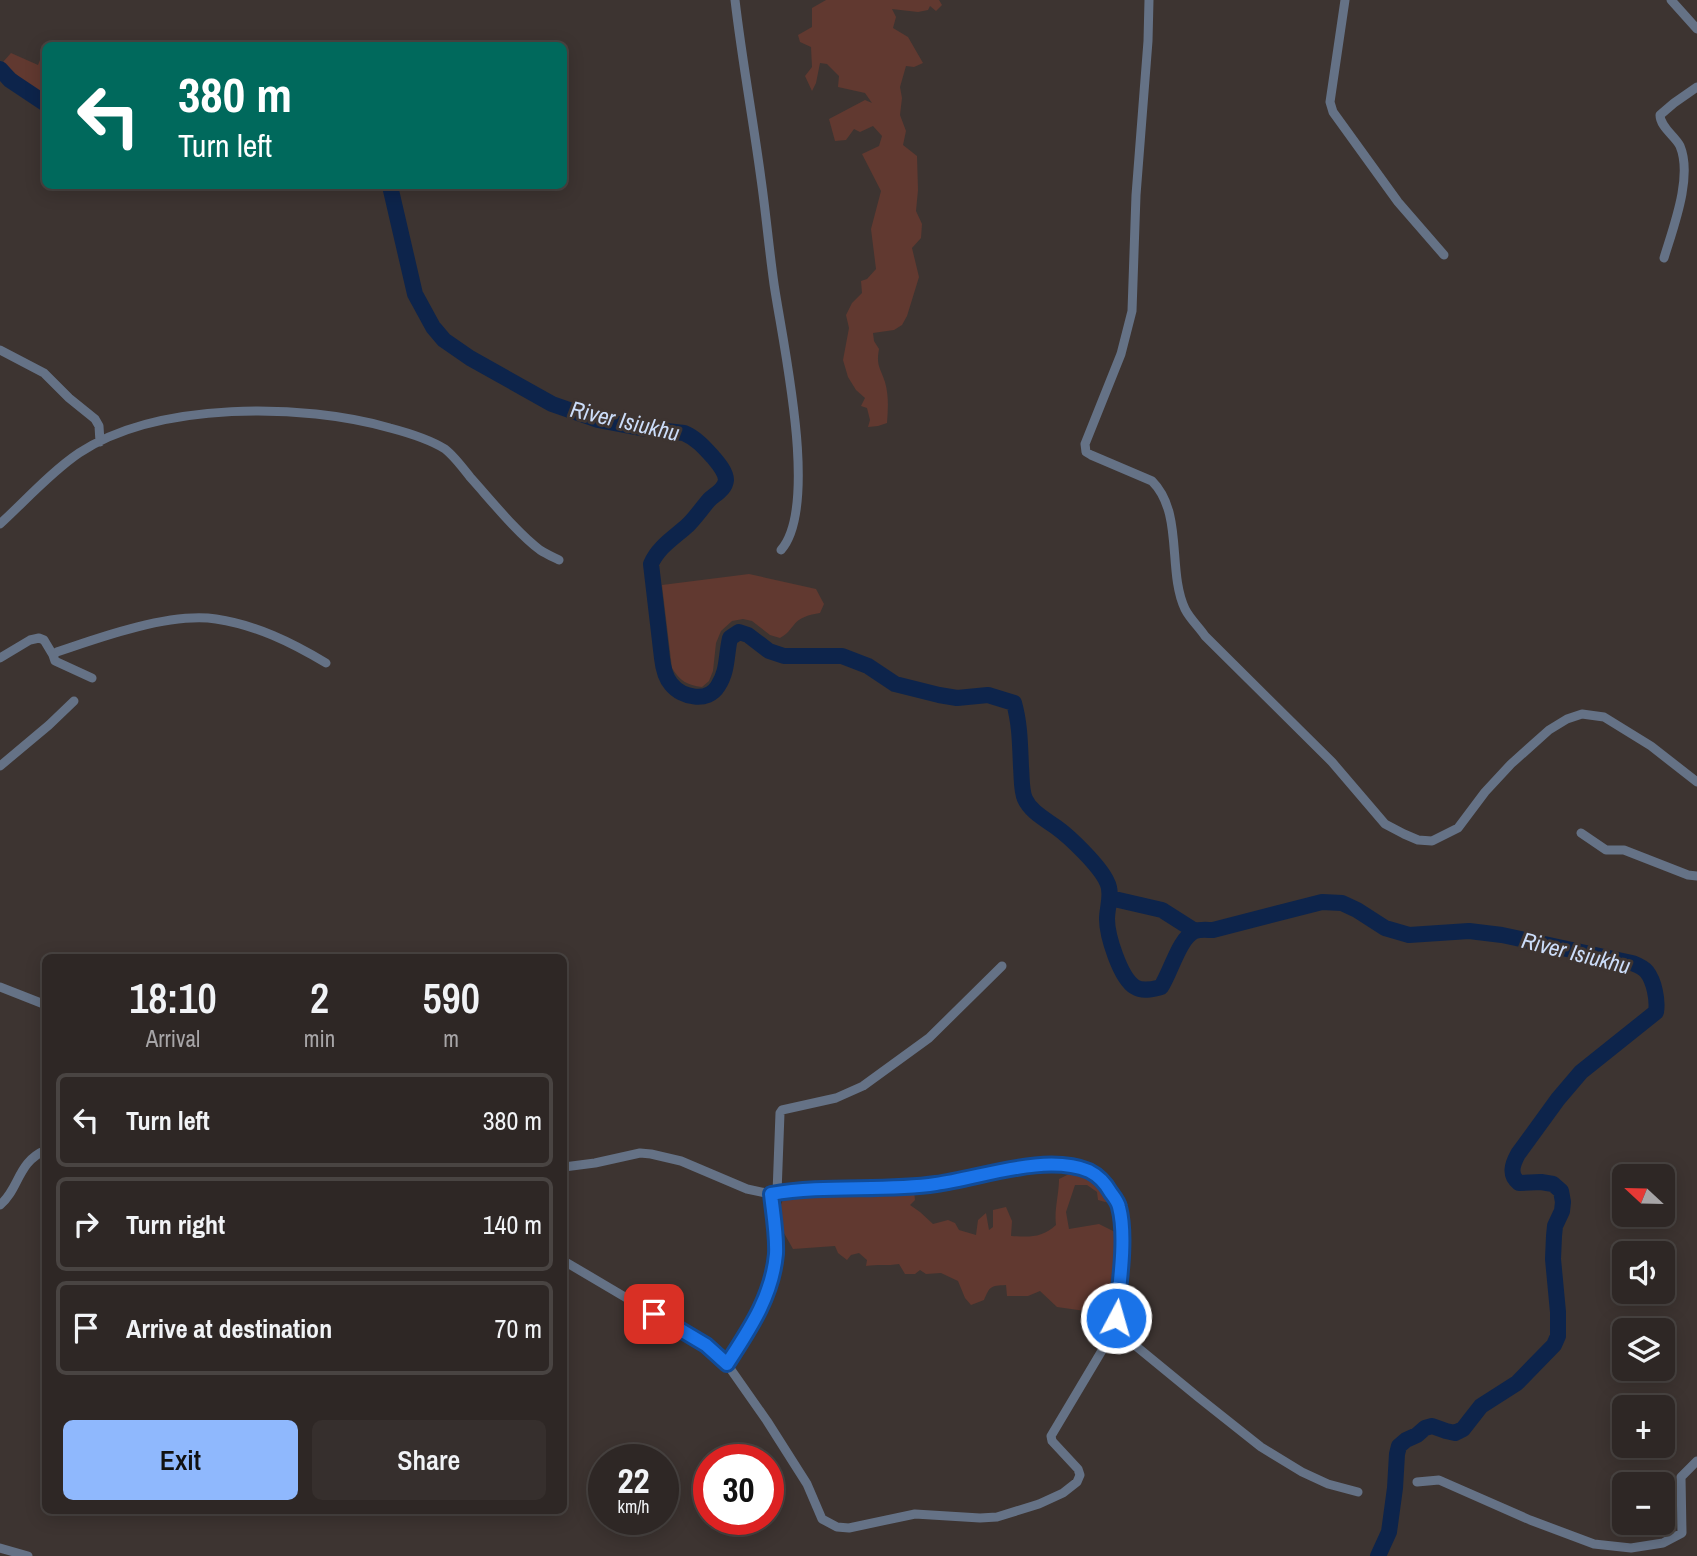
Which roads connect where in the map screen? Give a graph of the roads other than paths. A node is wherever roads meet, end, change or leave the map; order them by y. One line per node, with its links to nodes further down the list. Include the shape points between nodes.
1 (735, 0): 12 (street, via 795,421 797,498 792,528)
2 (1149, 0): 20 (street, via 1132,311 1121,354 1085,444 1086,452 1152,481 1160,489 1172,528 1180,590 1192,619 1332,762 1385,824 1418,840 1432,841 1458,828 1511,764 1549,730 1581,714 1604,717)
3 (1345, 0): 7 (street, via 1330,103 1333,112 1398,202)
4 (1671, 0): 5 (street)
5 (1697, 29)
6 (1697, 87): 8 (street, via 1660,115 1679,145 1684,173)
7 (1444, 255)
8 (1664, 258)
9 (0, 350): 10 (street, via 44,373 95,419)
10 (100, 442): 11 (street, via 69,461); 13 (street, via 152,423 254,410 307,412 375,423 446,450 522,533)
11 (0, 524)
12 (781, 550)
13 (559, 560)
14 (53, 655): 15 (street, via 39,638); 16 (street, via 148,625 213,618 263,630); 17 (street, via 55,661)
15 (0, 659)
16 (326, 663)
17 (92, 678)
18 (74, 701): 19 (street)
19 (0, 766)
20 (1697, 782)
21 (1581, 833): 22 (street, via 1605,850 1624,850)
22 (1697, 876)
23 (1002, 966): 28 (street, via 929,1038 863,1086 836,1098 782,1110)
24 (0, 986): 25 (street)
25 (42, 1002)
26 (42, 1151): 29 (street, via 25,1164)
27 (567, 1167): 28 (street, via 640,1153 667,1156 747,1189)
28 (774, 1193): 31 (street, via 935,1184 1043,1166 1090,1172 1105,1183 1119,1205 1122,1237); 32 (street, via 772,1277 765,1301)
29 (0, 1205)
30 (567, 1263): 32 (street, via 706,1345)
31 (1116, 1327): 32 (street, via 1051,1436 1078,1468 1077,1482 1039,1504 997,1517 915,1514 849,1528 822,1519 768,1421); 35 (street, via 1261,1447 1310,1476)
32 (727, 1364)
33 (1697, 1461): 34 (street, via 1681,1477 1682,1533 1663,1543 1631,1548 1594,1544 1439,1480)
34 (1417, 1482)
35 (1358, 1492)
36 (0, 1548): 37 (street)
37 (28, 1556)

